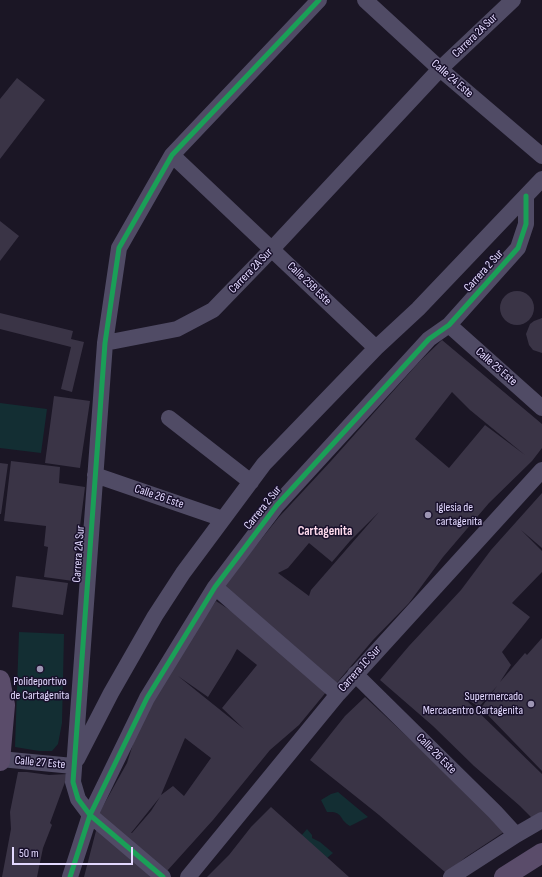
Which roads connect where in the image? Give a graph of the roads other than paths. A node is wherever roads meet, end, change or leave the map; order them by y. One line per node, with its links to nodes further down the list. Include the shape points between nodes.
1 (319, 0): 5 (street)
2 (365, 0): 4 (street, Calle 24 Este)
3 (513, 0): 4 (street, Carrera 2A Sur)
4 (440, 69): 6 (street, Calle 24 Este); 9 (street, Carrera 2A Sur)
5 (172, 155): 9 (street, Calle 25B Este); 11 (street, via 119,248)
6 (542, 156)
7 (542, 179): 8 (street, Carrera 2 Sur)
8 (526, 196): 10 (street, Carrera 2 Sur, via 526,224 518,248); 12 (street, Carrera 2 Sur, via 418,309)
9 (272, 249): 11 (street, Carrera 2A Sur, via 213,310 177,330); 12 (street, Calle 25B Este)
10 (449, 326): 13 (street, Calle 25 Este); 19 (street, Carrera 2 Sur, via 429,339 277,505)
11 (104, 343): 16 (street, Carrera 2A Sur)
12 (376, 348): 17 (street, Carrera 2 Sur, via 264,464)
13 (542, 408)
14 (168, 418): 17 (street)
15 (542, 470): 20 (street, Carrera 1C Sur)
16 (95, 475): 18 (street, Calle 26 Este); 24 (street, Carrera 2A Sur)
17 (251, 482): 18 (street, Carrera 2 Sur)
18 (223, 519): 24 (street, Carrera 2 Sur, via 155,616)
19 (215, 587): 22 (street); 25 (street, Carrera 2 Sur, via 147,698)
20 (355, 674): 22 (street, Carrera 1C Sur); 27 (street, Calle 26 Este)
21 (0, 680): 23 (main road, via 5,706)
22 (338, 694): 31 (street, Carrera 1C Sur)
23 (0, 760): 24 (street, Calle 27 Este)
24 (73, 766): 25 (street, Calle 27 Este, via 74,790)
25 (90, 815): 29 (street, Carrera 2 Sur); 30 (street, Calle 27 Este)
26 (542, 820): 27 (street)
27 (516, 835): 32 (street)
28 (542, 853): 33 (main road)
29 (70, 877)
30 (163, 877)
31 (188, 877)
32 (451, 877)
33 (504, 877)

